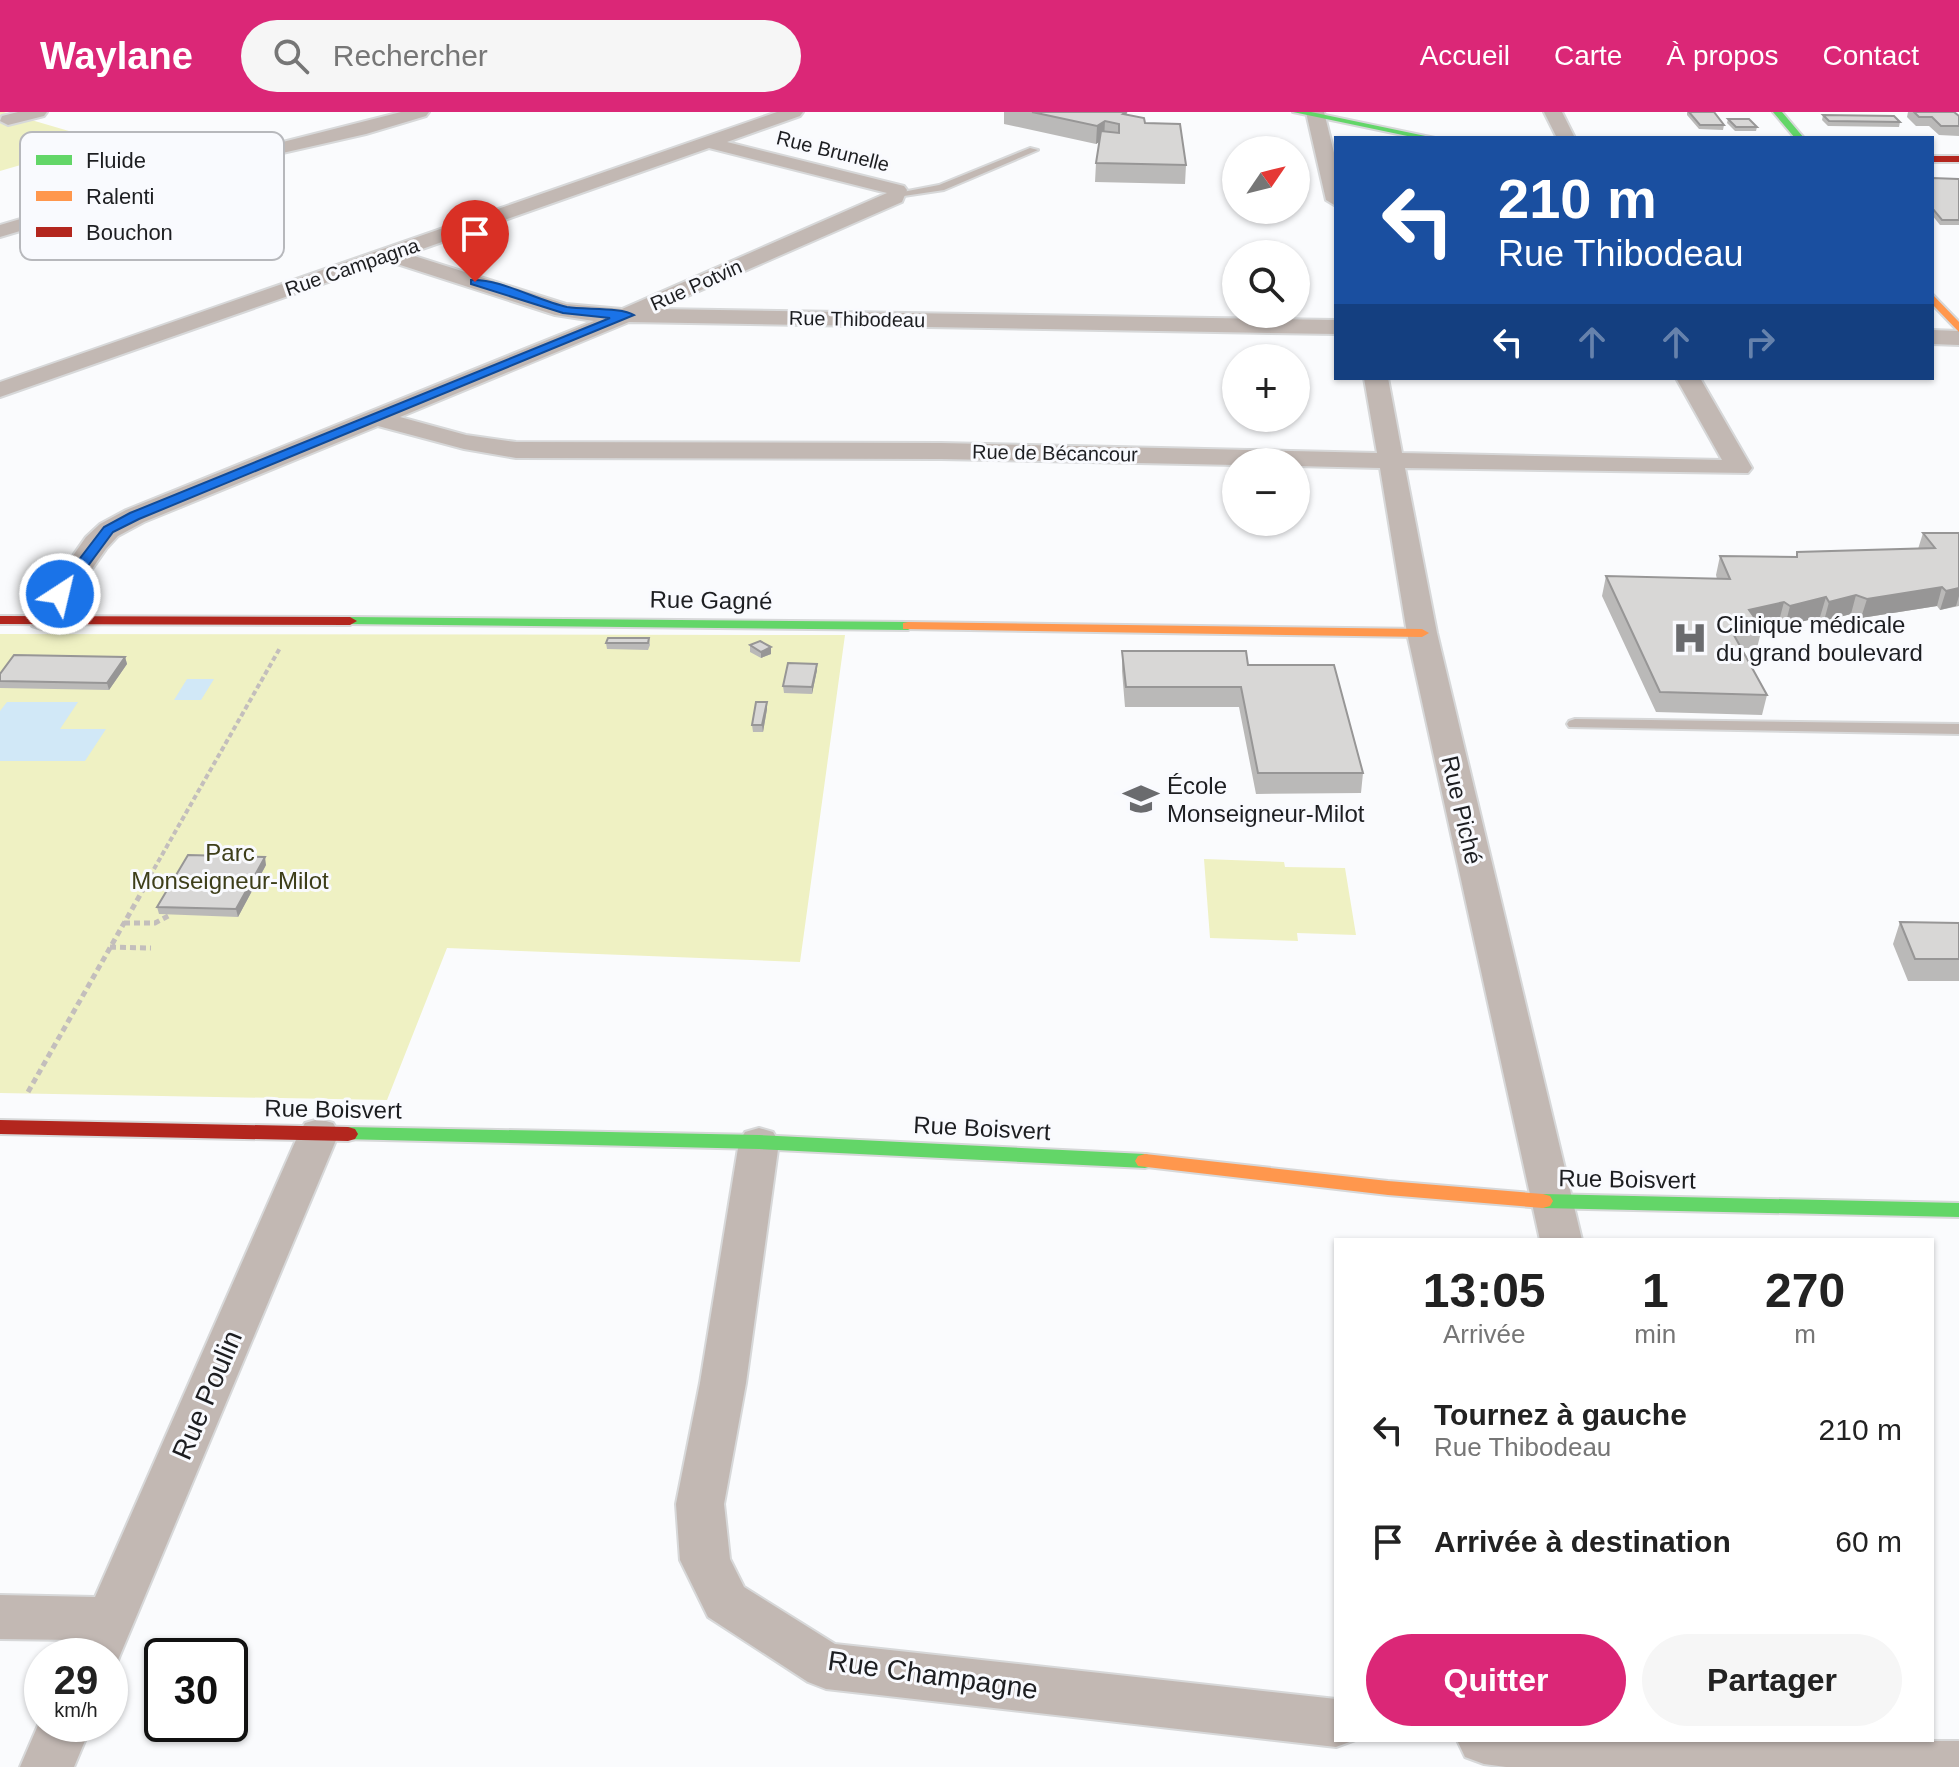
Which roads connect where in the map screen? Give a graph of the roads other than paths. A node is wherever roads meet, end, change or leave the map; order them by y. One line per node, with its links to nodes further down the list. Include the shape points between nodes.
1 (38, 112): 7 (street)
2 (420, 112): 8 (street)
3 (794, 112): 12 (street, Rue Campagna)
4 (1553, 112): 10 (street)
5 (1777, 112): 11 (street)
6 (1309, 113): 9 (street); 19 (street)
7 (8, 120)
8 (360, 130): 13 (street); 17 (street)
9 (1421, 136)
10 (1565, 136)
11 (1798, 136)
12 (707, 142): 18 (street, Rue Brunelle); 24 (street, Rue Campagna)
13 (284, 149)
14 (1033, 150): 18 (lane, via 941,188)
15 (1934, 159): 16 (street)
16 (1959, 159)
17 (284, 160)
18 (897, 194): 26 (street, Rue Potvin)
19 (1334, 194)
20 (20, 225): 21 (street)
21 (0, 231)
22 (20, 238): 23 (street)
23 (0, 244)
24 (387, 254): 26 (street, Rue Thibodeau, via 563,310); 33 (street, Rue Campagna)
25 (1934, 299): 28 (street)
26 (628, 315): 27 (street, Rue Thibodeau); 34 (street, Rue Potvin)
27 (1334, 327)
28 (1959, 329)
29 (1934, 337): 30 (street)
30 (1959, 338)
31 (1376, 380): 35 (street, Rue Piché)
32 (1689, 380): 35 (street, Rue de Bécancour, via 1739,468)
33 (0, 390)
34 (376, 418): 35 (street, Rue de Bécancour, via 516,450); 37 (street, Rue Potvin, via 109,530)
35 (1391, 460): 38 (street, Rue Piché)
36 (0, 620): 37 (street, Rue Gagné)
37 (42, 620): 38 (street, Rue Gagné)
38 (1422, 633): 44 (street, Rue Piché)
39 (1575, 724): 40 (lane)
40 (1959, 729)
41 (4, 1127): 42 (street, Rue Boisvert)
42 (319, 1133): 43 (street, Rue Boisvert); 48 (street, Rue Poulin)
43 (759, 1142): 44 (street, Rue Boisvert, via 1162,1162); 49 (street, Rue Champagne, via 700,1504 705,1560 726,1602 826,1666)
44 (1553, 1202): 45 (street, Rue Boisvert); 46 (street, Rue Piché)
45 (1959, 1210)
46 (1561, 1238)
47 (0, 1617): 48 (street)
48 (103, 1638)
49 (1334, 1723)
50 (57, 1742): 54 (street)
51 (1520, 1742): 52 (street)
52 (1664, 1750): 53 (street)
53 (1959, 1766)
54 (47, 1767)

